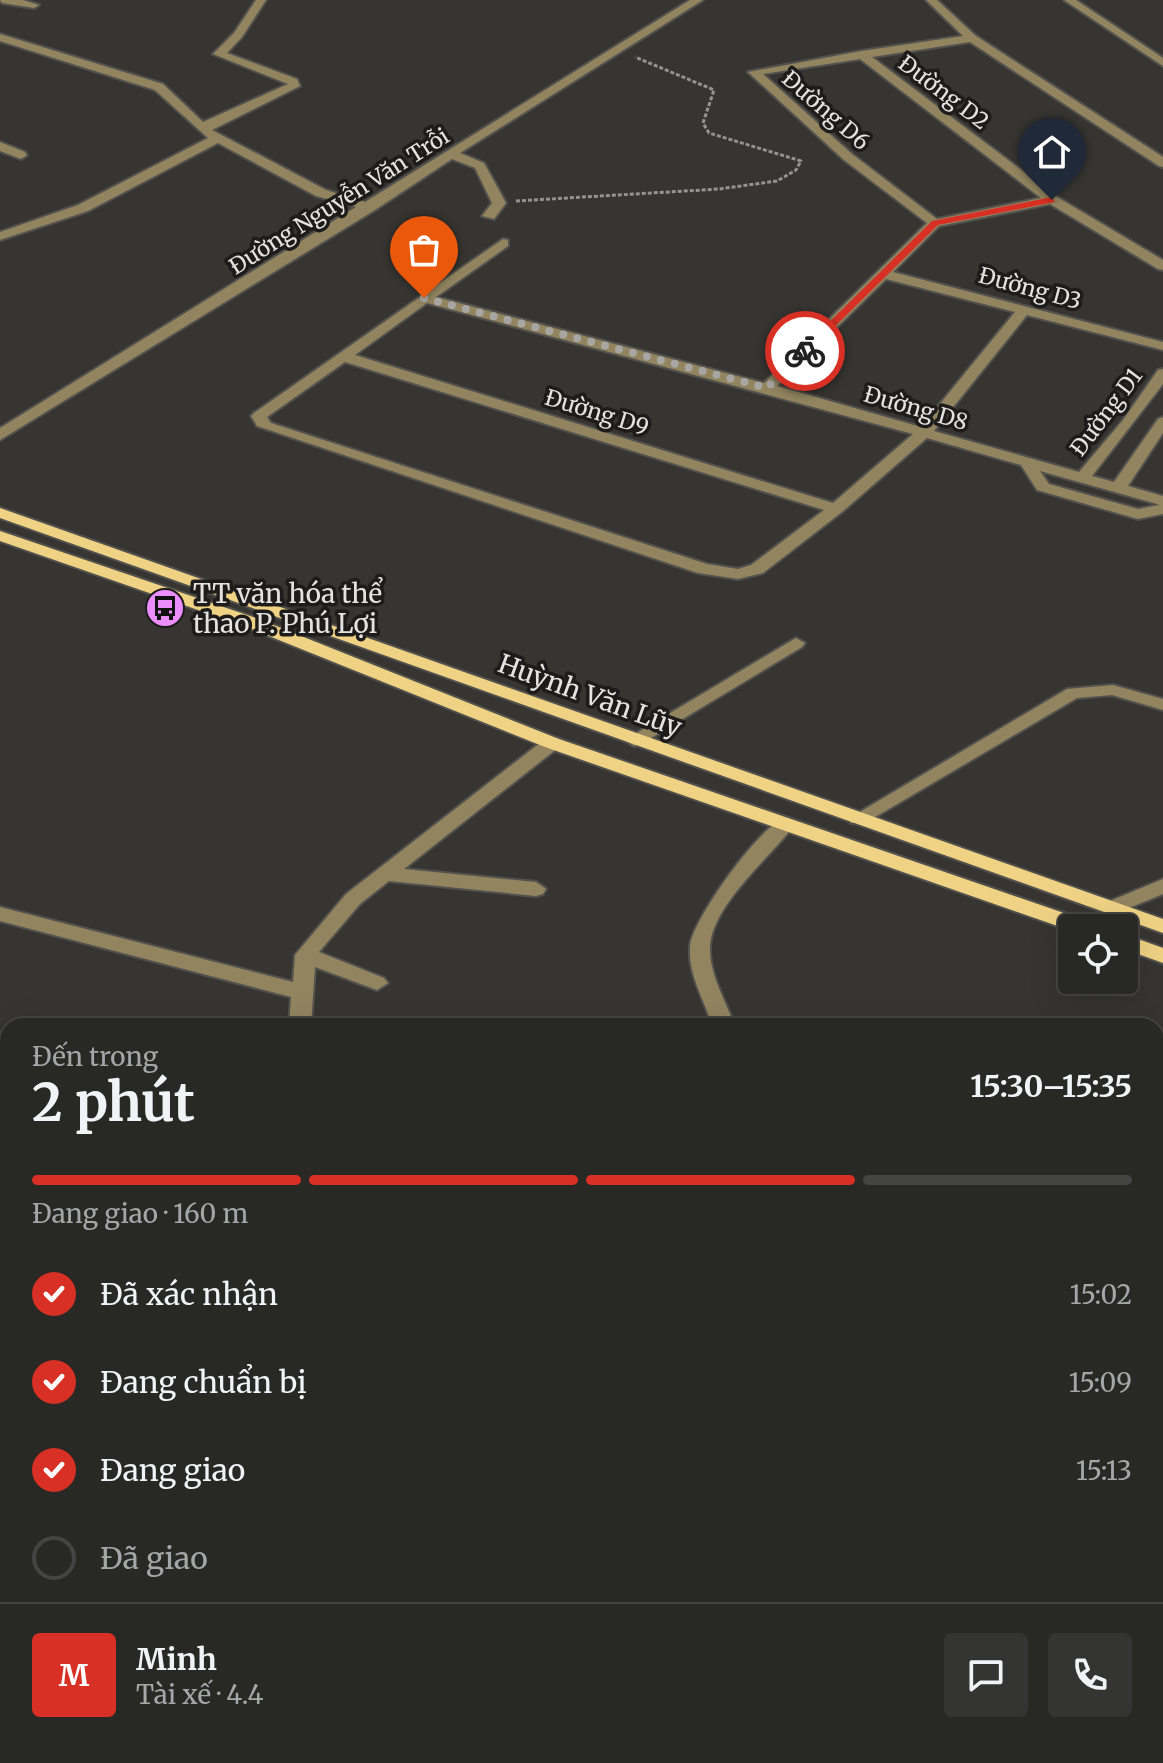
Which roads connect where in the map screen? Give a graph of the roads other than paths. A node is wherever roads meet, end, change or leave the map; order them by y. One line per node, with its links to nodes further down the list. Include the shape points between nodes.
1 (2, 0): 6 (street)
2 (261, 0): 11 (street, via 219,54 293,81 294,86 207,125)
3 (698, 0): 14 (street, Đường Nguyễn Văn Trỗi)
4 (931, 0): 8 (street)
5 (1069, 0): 10 (street)
6 (34, 5)
7 (0, 37): 11 (street, via 159,87)
8 (972, 38): 9 (street, Đường D6); 16 (street)
9 (861, 54): 17 (street, Đường D2); 20 (street, Đường D6, via 754,72 848,157)
10 (1163, 63)
11 (205, 131): 12 (street)
12 (219, 137): 18 (street, via 321,193); 21 (street, via 83,208)
13 (0, 146): 15 (street)
14 (451, 154): 18 (street, Đường Nguyễn Văn Trỗi); 19 (street, via 480,166 499,203)
15 (21, 155)
16 (1163, 163)
17 (1052, 200): 20 (street); 23 (street, Đường D2)
18 (370, 207): 34 (street, Đường Nguyễn Văn Trỗi)
19 (489, 216)
20 (935, 223): 24 (street)
21 (0, 236)
22 (503, 243): 25 (street)
23 (1163, 266)
24 (885, 274): 26 (street, Đường D3); 30 (street)
25 (424, 298): 28 (street); 30 (street, Đường D8)
26 (1025, 309): 27 (street, Đường D3); 33 (street)
27 (1163, 346)
28 (346, 357): 39 (street, Đường D9); 39 (street, via 259,416 265,426 704,569 738,574 757,569)
29 (1163, 373): 31 (street, Đường D1)
30 (767, 388): 33 (street, Đường D8)
31 (1128, 423): 32 (street); 36 (street, Đường D1)
32 (1160, 425): 37 (street, Đường D1)
33 (924, 433): 35 (street, Đường D8); 39 (street)
34 (0, 435)
35 (1026, 461): 36 (street, Đường D8); 40 (street, via 1043,487 1138,514)
36 (1083, 477): 37 (street, Đường D8)
37 (1119, 487): 38 (street, Đường D8)
38 (1163, 501)
39 (836, 509)
40 (1163, 509)
41 (0, 513): 45 (main road, Huỳnh Văn Lũy)
42 (0, 536): 46 (main road, via 250,622)
43 (796, 643): 45 (street)
44 (1163, 705): 47 (street, via 1113,690 1073,693)
45 (634, 740): 47 (main road, Huỳnh Văn Lũy)
46 (552, 743): 48 (main road); 49 (street)
47 (858, 819): 52 (main road, Huỳnh Văn Lũy)
48 (785, 824): 54 (main road); 62 (street, via 759,848 701,935 703,973)
49 (385, 874): 51 (street); 57 (street, via 353,899)
50 (1163, 886): 52 (street)
51 (536, 889)
52 (1112, 908): 55 (main road, Huỳnh Văn Lũy)
53 (0, 914): 60 (street)
54 (1058, 918)
55 (1163, 926)
56 (1138, 946): 58 (main road)
57 (305, 955): 59 (street); 60 (street)
58 (1163, 956)
59 (377, 983)
60 (302, 992): 61 (street)
61 (300, 1018)
62 (721, 1018)

